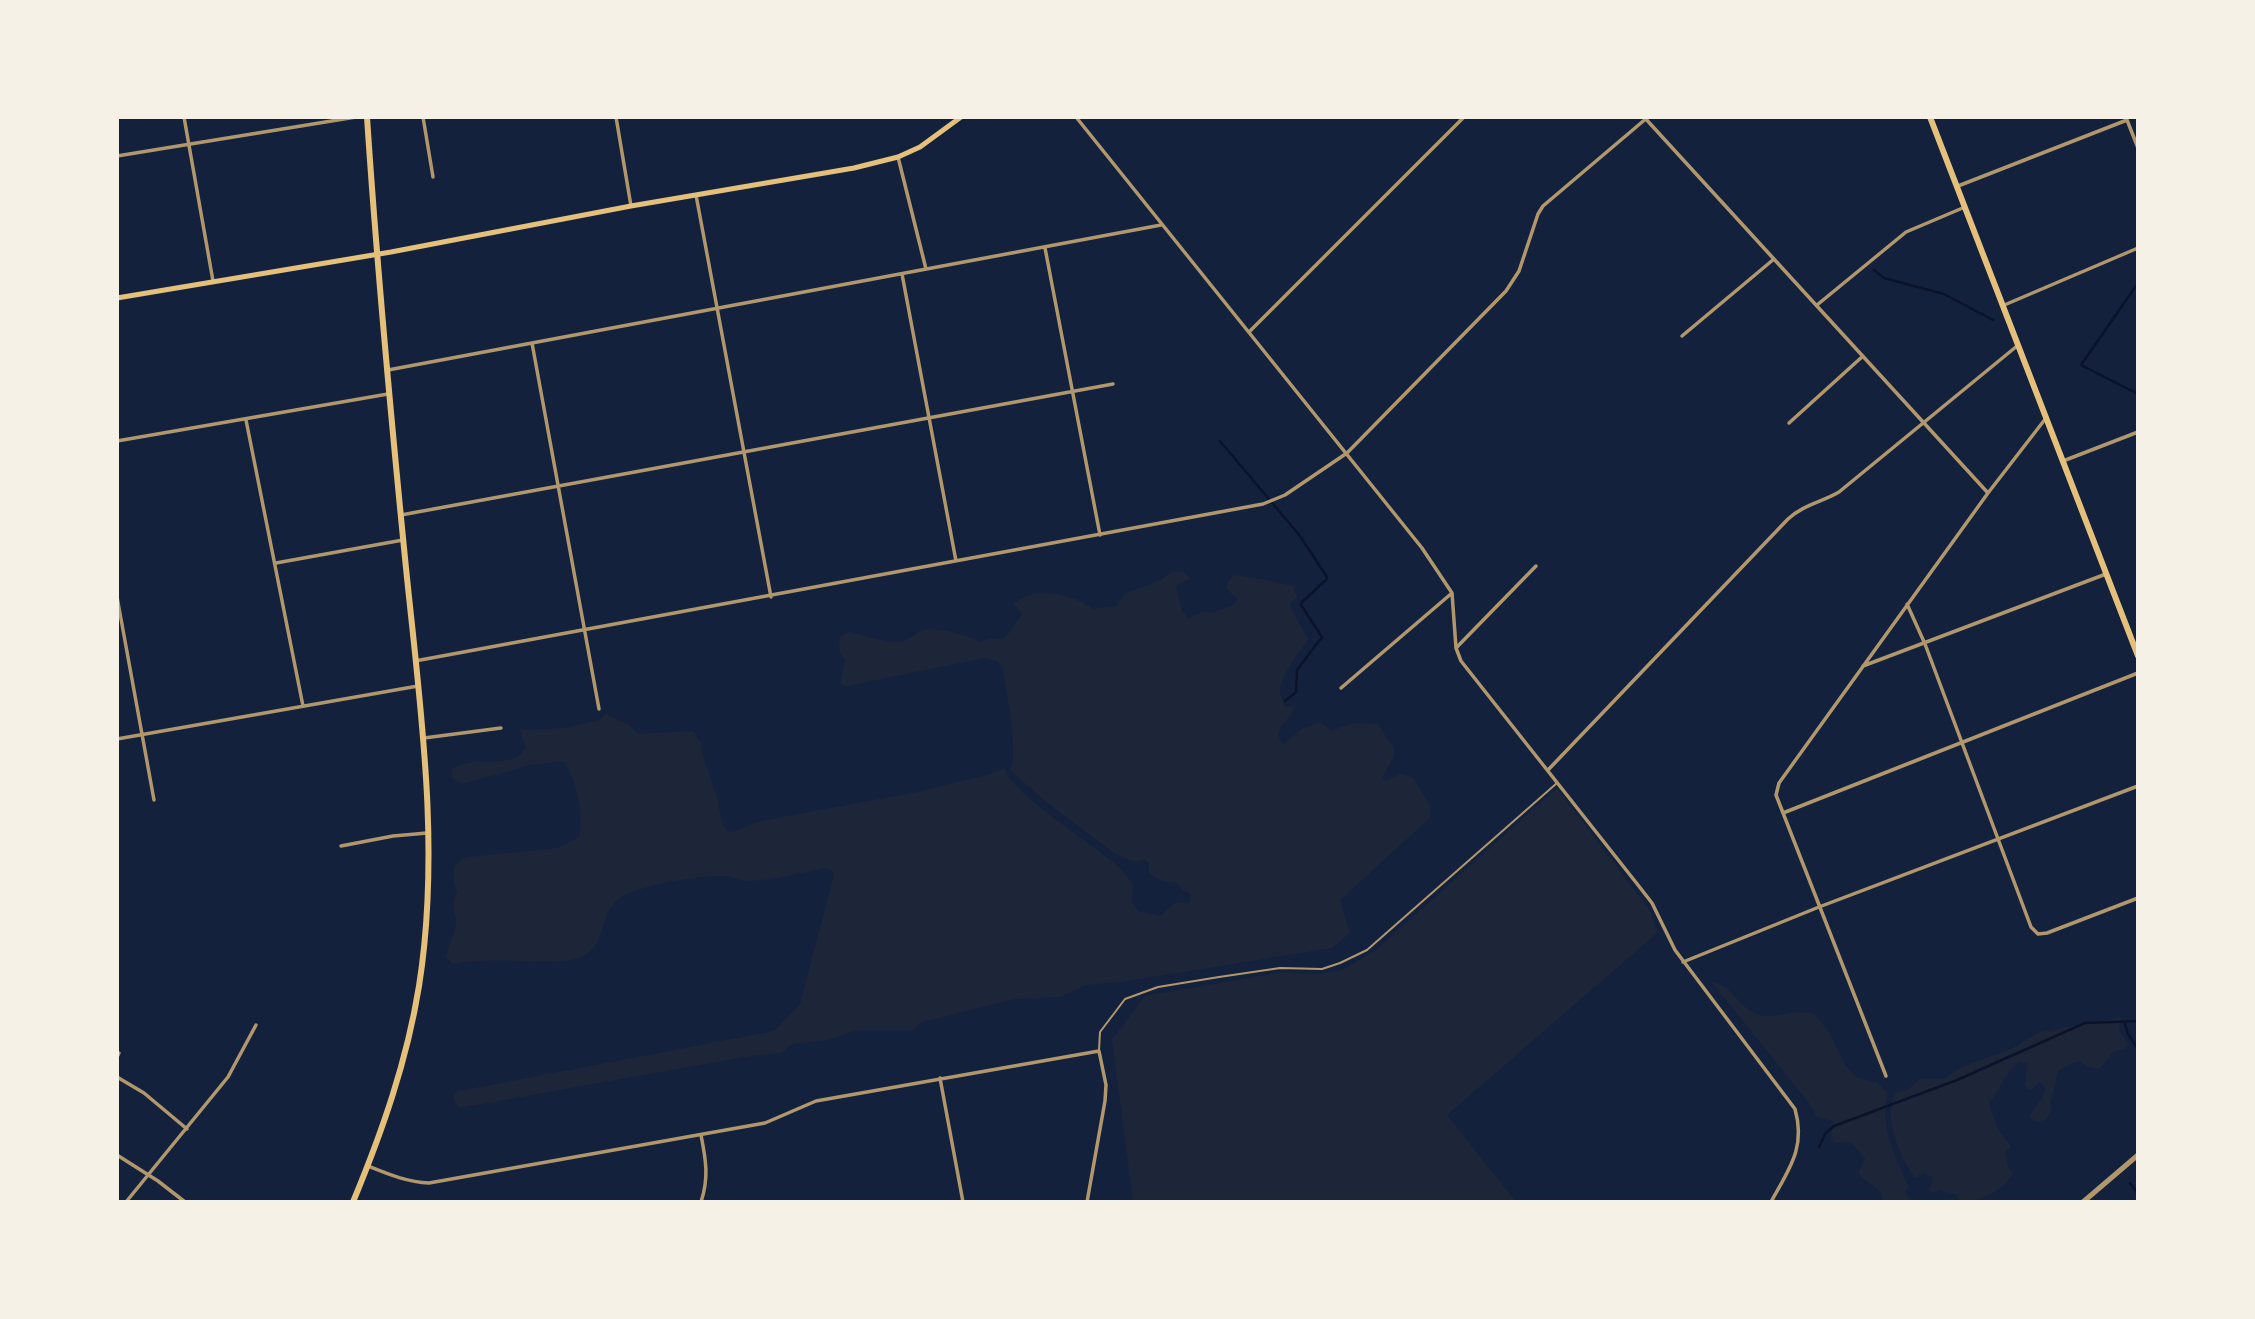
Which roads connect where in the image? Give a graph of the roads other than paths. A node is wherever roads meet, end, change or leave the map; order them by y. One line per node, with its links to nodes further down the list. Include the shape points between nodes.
1 (184, 117): 11 (street)
2 (356, 117): 11 (street)
3 (367, 117): 23 (main road)
4 (423, 117): 15 (street)
5 (616, 117): 18 (street)
6 (961, 117): 14 (main road)
7 (1076, 117): 20 (street)
8 (1464, 117): 32 (street)
9 (1930, 117): 16 (main road)
10 (1646, 118): 24 (street); 49 (street, via 1543,206 1514,282)
11 (189, 144): 13 (street); 27 (street)
12 (2138, 148): 16 (street, via 2127,120)
13 (117, 156)
14 (898, 157): 17 (main road); 25 (street)
15 (433, 177)
16 (1957, 186): 19 (main road)
17 (696, 195): 18 (main road); 31 (street)
18 (632, 206): 23 (main road)
19 (1965, 206): 29 (street, via 1906,232); 30 (main road)
20 (1161, 225): 21 (street); 32 (street)
21 (1045, 248): 25 (street); 39 (street)
22 (2138, 248): 30 (street)
23 (376, 253): 27 (main road); 37 (main road)
24 (1774, 259): 29 (street); 33 (street)
25 (926, 270): 26 (street)
26 (902, 274): 31 (street); 41 (street)
27 (213, 281): 28 (main road)
28 (117, 298)
29 (1817, 305): 36 (street)
30 (2003, 306): 35 (main road)
31 (717, 308): 34 (street); 48 (street)
32 (1249, 332): 49 (street)
33 (1682, 336)
34 (531, 342): 37 (street); 51 (street)
35 (2017, 346): 42 (main road); 44 (street)
36 (1863, 356): 44 (street); 45 (street)
37 (388, 370): 40 (main road)
38 (1113, 384): 39 (street)
39 (1072, 393): 41 (street); 54 (street)
40 (389, 394): 43 (street); 53 (main road)
41 (929, 417): 48 (street); 56 (street)
42 (2046, 418): 50 (main road); 52 (street)
43 (246, 419): 47 (street); 57 (street)
44 (1924, 421): 52 (street); 80 (street, via 1839,492 1798,509)
45 (1789, 423)
46 (2138, 432): 50 (street)
47 (117, 441)
48 (744, 452): 51 (street); 62 (street)
49 (1346, 453): 54 (street, via 1263,505); 60 (street)
50 (2063, 461): 59 (main road)
51 (558, 485): 53 (street); 64 (street)
52 (1988, 493): 63 (street)
53 (401, 515): 55 (main road)
54 (1100, 535): 56 (street)
55 (403, 540): 57 (street); 68 (main road)
56 (956, 561): 62 (street)
57 (276, 563): 73 (street)
58 (1536, 566): 66 (street)
59 (2106, 574): 65 (street); 67 (main road)
60 (1452, 593): 66 (street); 72 (street)
61 (118, 597): 76 (street)
62 (771, 597): 64 (street)
63 (1907, 604): 65 (street); 69 (street)
64 (585, 630): 68 (street); 74 (street)
65 (1925, 644): 69 (street); 79 (street)
66 (1455, 648): 80 (street)
67 (2138, 656)
68 (415, 661): 71 (main road)
69 (1862, 666): 84 (street, via 1779,783 1776,795)
70 (2138, 673): 79 (street)
71 (418, 686): 73 (street); 77 (main road)
72 (1341, 688)
73 (303, 706): 76 (street)
74 (599, 709)
75 (501, 728): 77 (street)
76 (144, 734): 78 (street); 83 (street)
77 (422, 738): 85 (main road)
78 (117, 739)
79 (1961, 741): 84 (street); 86 (street)
80 (1548, 770): 81 (street)
81 (1558, 783): 90 (street, via 1652,903); 92 (lane, via 1367,950 1322,969 1280,968 1219,977 1158,987 1125,999 1100,1032)
82 (2138, 786): 86 (street)
83 (154, 800)
84 (1783, 813): 89 (street)
85 (429, 833): 87 (street); 100 (main road, via 430,882 419,985 396,1090)
86 (1999, 840): 88 (street, via 2031,927 2038,933); 89 (street)
87 (341, 846)
88 (2138, 898)
89 (1819, 908): 90 (street); 93 (street)
90 (1683, 962): 108 (street, via 1795,1109 1799,1144)
91 (256, 1025): 96 (street, via 229,1077)
92 (1099, 1051): 95 (street); 107 (street, via 1105,1101)
93 (1885, 1076)
94 (117, 1077): 96 (street)
95 (940, 1079): 97 (street, via 816,1101 765,1123); 106 (street)
96 (187, 1129): 101 (street)
97 (701, 1135): 100 (street, via 429,1183 405,1180); 105 (street, via 707,1172)
98 (117, 1155): 101 (street)
99 (2138, 1155): 109 (street)
100 (368, 1166): 104 (main road)
101 (149, 1175): 102 (street); 103 (street)
102 (126, 1202)
103 (185, 1202)
104 (353, 1202)
105 (701, 1202)
106 (963, 1202)
107 (1087, 1202)
108 (1771, 1202)
109 (2083, 1202)

